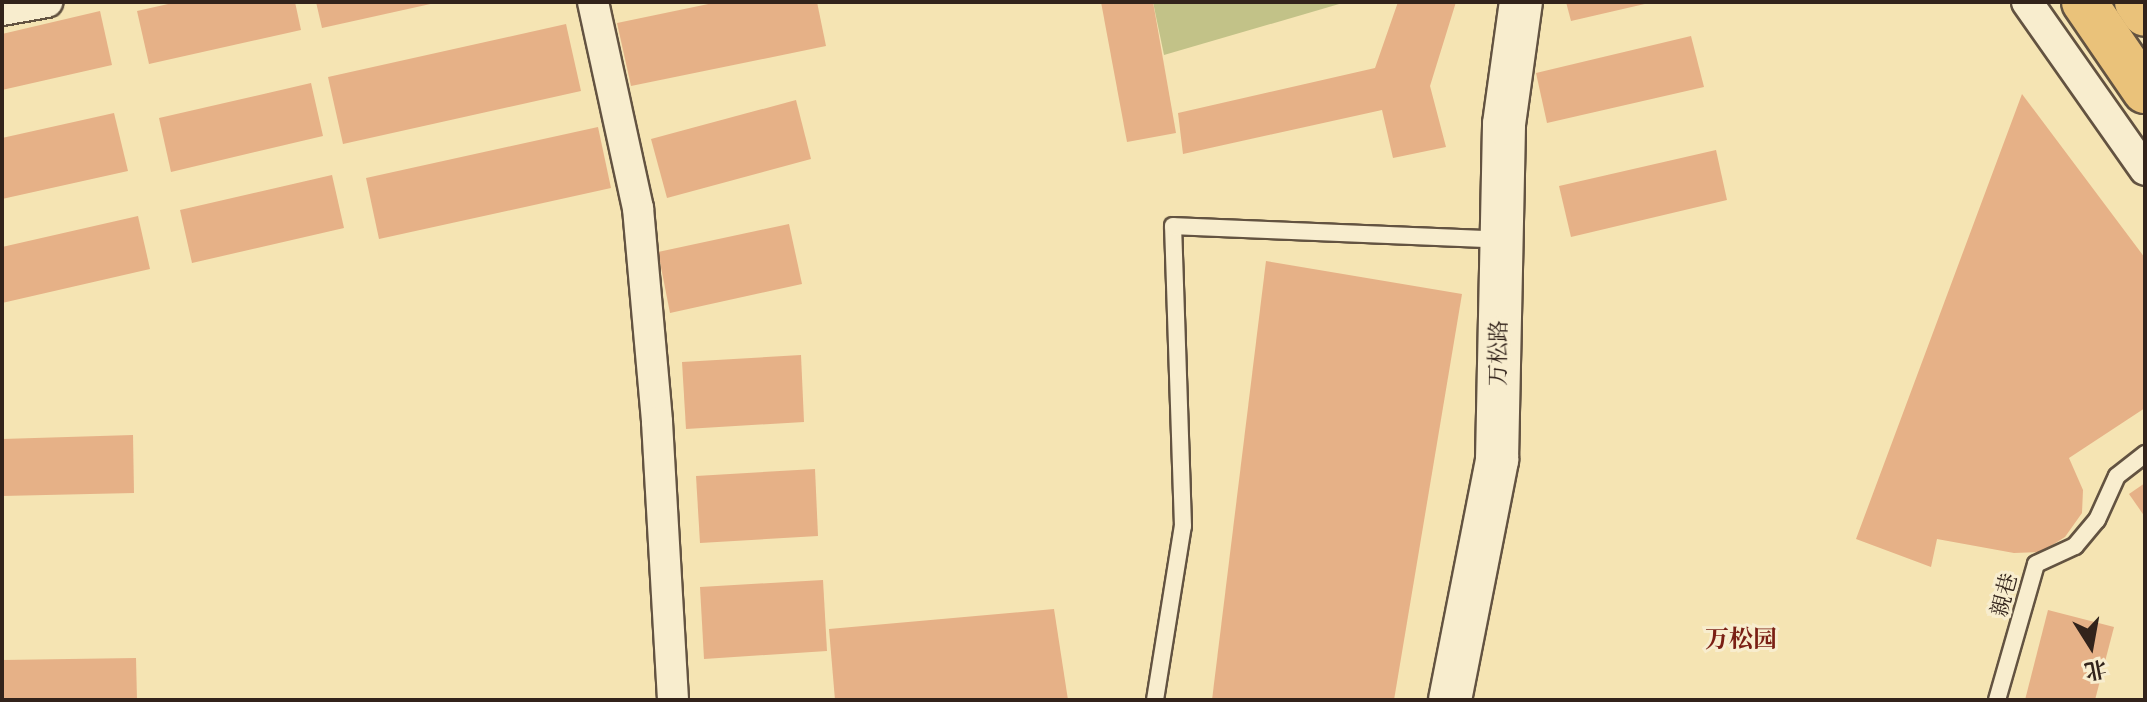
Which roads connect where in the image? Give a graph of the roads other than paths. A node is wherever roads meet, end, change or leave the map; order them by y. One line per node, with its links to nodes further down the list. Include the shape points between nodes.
1 (47, 2): 7 (street)
2 (593, 2): 13 (street, via 638,208)
3 (1521, 2): 11 (street, 万松路, via 1504,124)
4 (2084, 2): 9 (main road)
5 (2137, 2): 8 (main road)
6 (2039, 6): 10 (street)
7 (2, 10)
8 (2145, 14)
9 (2145, 91)
10 (2145, 170)
11 (1501, 240): 14 (lane, via 1173,226 1183,526); 15 (street, 万松路, via 1497,460)
12 (2145, 454): 16 (lane, 親巷, via 2117,476 2097,520 2075,546 2036,564)
13 (673, 700)
14 (1155, 700)
15 (1450, 700)
16 (1997, 700)

